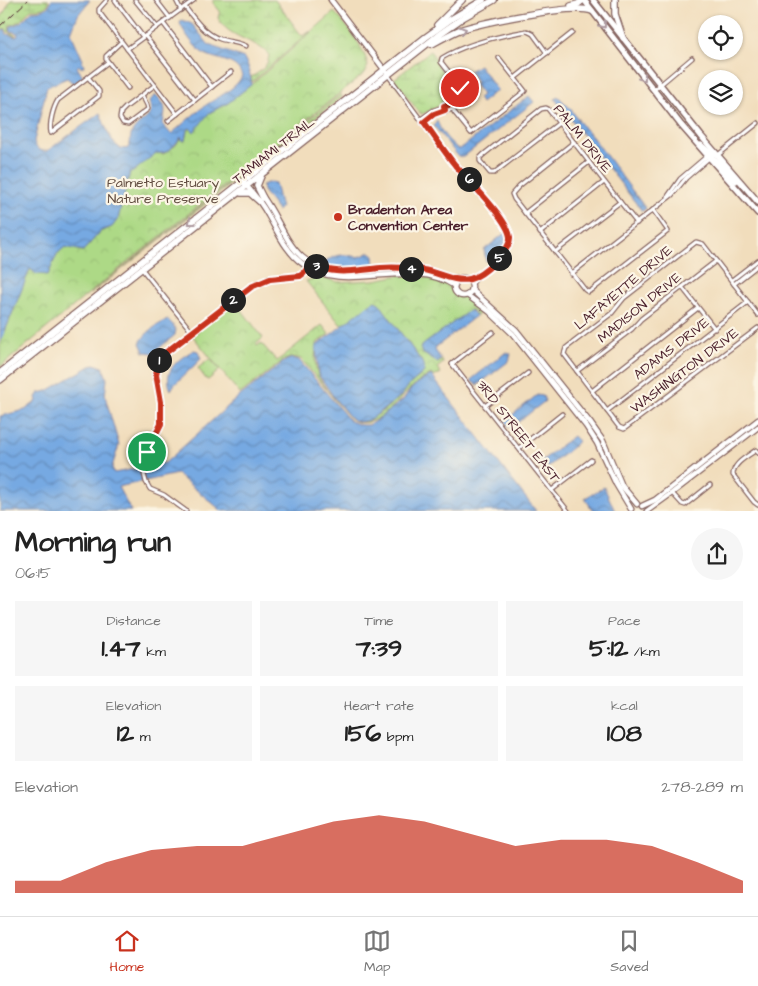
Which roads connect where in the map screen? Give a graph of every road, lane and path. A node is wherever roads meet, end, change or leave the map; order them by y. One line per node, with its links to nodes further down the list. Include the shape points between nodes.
1 (107, 0): 25 (street, via 99,11)
2 (115, 0): 22 (street)
3 (135, 0): 20 (street)
4 (156, 0): 18 (street)
5 (176, 0): 15 (street)
6 (194, 0): 14 (street)
7 (331, 0): 34 (street)
8 (462, 0): 23 (highway)
9 (483, 0): 23 (highway, TAMIAMI TRAIL)
10 (494, 0): 28 (highway, TAMIAMI TRAIL)
11 (584, 0): 16 (main road); 17 (highway)
12 (593, 0): 24 (main road)
13 (615, 0): 24 (highway, via 615,14)
14 (185, 7): 15 (street); 26 (street, via 208,33)
15 (181, 10): 18 (street)
16 (592, 10): 17 (highway); 41 (main road, one-way to 41)
17 (552, 11): 28 (highway, one-way to 17, via 458,30)
18 (170, 18): 19 (street)
19 (163, 23): 20 (street); 39 (street)
20 (157, 28): 22 (street)
21 (572, 33): 29 (street)
22 (144, 36): 27 (street); 43 (street)
23 (426, 37): 34 (highway, TAMIAMI TRAIL)
24 (623, 38): 37 (main road)
25 (121, 42): 27 (street); 32 (street, via 106,56)
26 (246, 46)
27 (127, 49): 38 (street)
28 (419, 50): 34 (highway, TAMIAMI TRAIL)
29 (547, 53): 36 (street); 44 (street, via 528,31 476,43 442,58 441,62 460,86)
30 (499, 58): 36 (street)
31 (692, 58): 37 (street)
32 (108, 62): 35 (street); 40 (street)
33 (231, 72): 39 (street)
34 (386, 72): 49 (street); 59 (highway, TAMIAMI TRAIL); 60 (highway, TAMIAMI TRAIL)
35 (88, 77): 50 (street, via 58,100); 53 (street, via 99,91 99,96)
36 (514, 78): 46 (street, via 525,91 470,133)
37 (660, 84): 41 (street); 56 (main road)
38 (155, 85): 42 (street); 47 (street)
39 (212, 87): 43 (street)
40 (128, 88)
41 (654, 91): 54 (main road)
42 (142, 95): 42 (street, via 121,112 123,123 128,124 148,109)
43 (195, 100): 47 (street)
44 (454, 104): 45 (street); 46 (street)
45 (445, 108): 46 (street); 49 (street)
46 (454, 109)
47 (177, 114): 48 (street)
48 (168, 121)
49 (422, 121): 81 (street, via 508,229 507,249)
50 (51, 122): 53 (street); 53 (street, via 51,133)
51 (559, 123): 51 (street, PALM DRIVE, via 499,170 491,174 482,164 480,158 543,108 548,109); 55 (street, PALM DRIVE)
52 (758, 124): 56 (street)
53 (60, 127)
54 (689, 135): 56 (main road, via 709,152); 57 (main road)
55 (574, 142): 58 (street, PALM DRIVE); 67 (street, via 512,194)
56 (718, 155): 65 (main road)
57 (708, 157): 65 (main road, via 717,161); 66 (street, via 680,179 663,203); 68 (main road)
58 (589, 162): 61 (street, PALM DRIVE); 67 (street)
59 (264, 173): 60 (highway, TAMIAMI TRAIL); 63 (highway, via 257,186)
60 (247, 182): 62 (highway, TAMIAMI TRAIL); 63 (street); 90 (highway, TAMIAMI TRAIL, one-way to 90)
61 (604, 182): 64 (street, PALM DRIVE); 70 (street)
62 (236, 194): 63 (highway, via 247,192); 76 (highway, TAMIAMI TRAIL)
63 (261, 199): 74 (street, via 288,248 297,259)
64 (620, 202): 69 (street, PALM DRIVE); 71 (street)
65 (758, 202)
66 (652, 210): 69 (street); 79 (street, via 668,231 592,290 586,291)
67 (525, 213): 70 (street)
68 (758, 214)
69 (637, 223): 79 (street)
70 (540, 233): 71 (street)
71 (555, 252): 79 (street)
72 (758, 260): 82 (street)
73 (716, 261): 82 (street); 84 (street, MADISON DRIVE); 96 (street, LAFAYETTE DRIVE, via 703,244 693,243 624,298 615,310 566,348 564,352)
74 (309, 265): 77 (street, via 340,272); 78 (street, via 319,273 334,277); 93 (street, via 300,276 270,279 251,287)
75 (758, 265): 82 (street)
76 (142, 268): 90 (highway, TAMIAMI TRAIL); 93 (street)
77 (381, 268): 78 (street); 80 (street, via 425,270)
78 (380, 274): 83 (street, via 423,275)
79 (571, 274)
80 (459, 279): 81 (street); 83 (street)
81 (470, 282): 85 (street)
82 (733, 282): 87 (street)
83 (455, 286): 86 (street, via 457,293)
84 (682, 287): 88 (street); 96 (street, MADISON DRIVE)
85 (472, 290): 86 (street); 99 (street, via 516,330)
86 (467, 295): 99 (street, via 513,334)
87 (748, 302): 89 (street); 92 (street, ADAMS DRIVE)
88 (698, 308): 92 (street); 100 (street)
89 (758, 315)
90 (61, 328): 95 (highway, TAMIAMI TRAIL); 98 (highway, TAMIAMI TRAIL)
91 (758, 328): 102 (street, WASHINGTON DRIVE, via 626,428 623,429)
92 (715, 329): 102 (street, ADAMS DRIVE)
93 (192, 332): 116 (street, via 160,357 156,374 161,424 142,466 150,489)
94 (493, 332): 101 (street, 3RD STREET EAST, via 452,364)
95 (0, 372)
96 (577, 372): 100 (street)
97 (528, 373): 101 (street)
98 (0, 380)
99 (556, 383): 113 (street, via 596,431 617,478); 115 (street, via 592,435)
100 (592, 391): 102 (street)
101 (486, 406): 106 (street, 3RD STREET EAST)
102 (607, 411)
103 (562, 414): 106 (street)
104 (758, 420): 109 (street)
105 (758, 427): 109 (street)
106 (519, 448): 111 (street, 3RD STREET EAST)
107 (757, 451): 114 (street, via 733,469 734,475)
108 (591, 460): 111 (street)
109 (704, 466): 112 (street); 113 (street, via 655,500)
110 (710, 485): 112 (street, via 684,505)
111 (552, 490): 117 (street, 3RD STREET EAST)
112 (672, 493): 118 (street)
113 (639, 505): 115 (street); 118 (street)
114 (758, 505)
115 (631, 510)
116 (186, 511)
117 (568, 511)
118 (646, 511)

